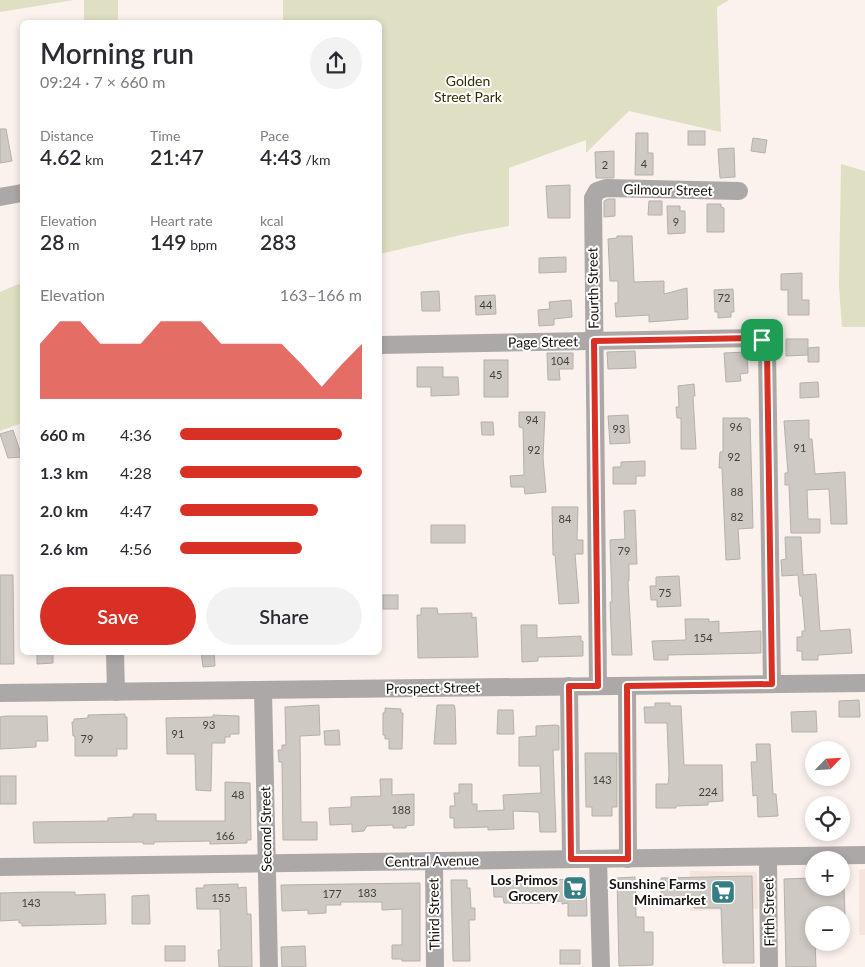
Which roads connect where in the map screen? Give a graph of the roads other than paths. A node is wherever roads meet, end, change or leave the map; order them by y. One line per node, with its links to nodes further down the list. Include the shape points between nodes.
1 (598, 190): 2 (street, Gilmour Street); 5 (street, Fourth Street, via 592,202)
2 (739, 191)
3 (20, 193): 4 (street)
4 (0, 197)
5 (594, 341): 6 (street, Page Street); 9 (street, Page Street, via 755,338 765,342); 11 (street, Fourth Street)
6 (382, 345)
7 (115, 655): 14 (street)
8 (865, 683): 9 (street, Prospect Street)
9 (772, 684): 12 (street, Prospect Street)
10 (569, 686): 11 (street, Prospect Street); 13 (street, Prospect Street); 18 (street)
11 (598, 686): 12 (street, Prospect Street)
12 (627, 686): 20 (street)
13 (264, 690): 14 (street, Prospect Street); 22 (street, Second Street)
14 (116, 692): 15 (street, Prospect Street)
15 (0, 693)
16 (865, 856): 17 (street, Central Avenue)
17 (768, 857): 20 (street, Central Avenue); 27 (street, Fifth Street)
18 (571, 859): 19 (street, Central Avenue); 21 (street, Central Avenue)
19 (598, 859): 20 (street, Central Avenue); 26 (street)
20 (628, 859)
21 (434, 861): 22 (street, Central Avenue); 25 (street, Third Street)
22 (267, 864): 23 (street, Central Avenue); 24 (street, Second Street)
23 (0, 867)
24 (269, 967)
25 (435, 967)
26 (601, 967)
27 (769, 967)

